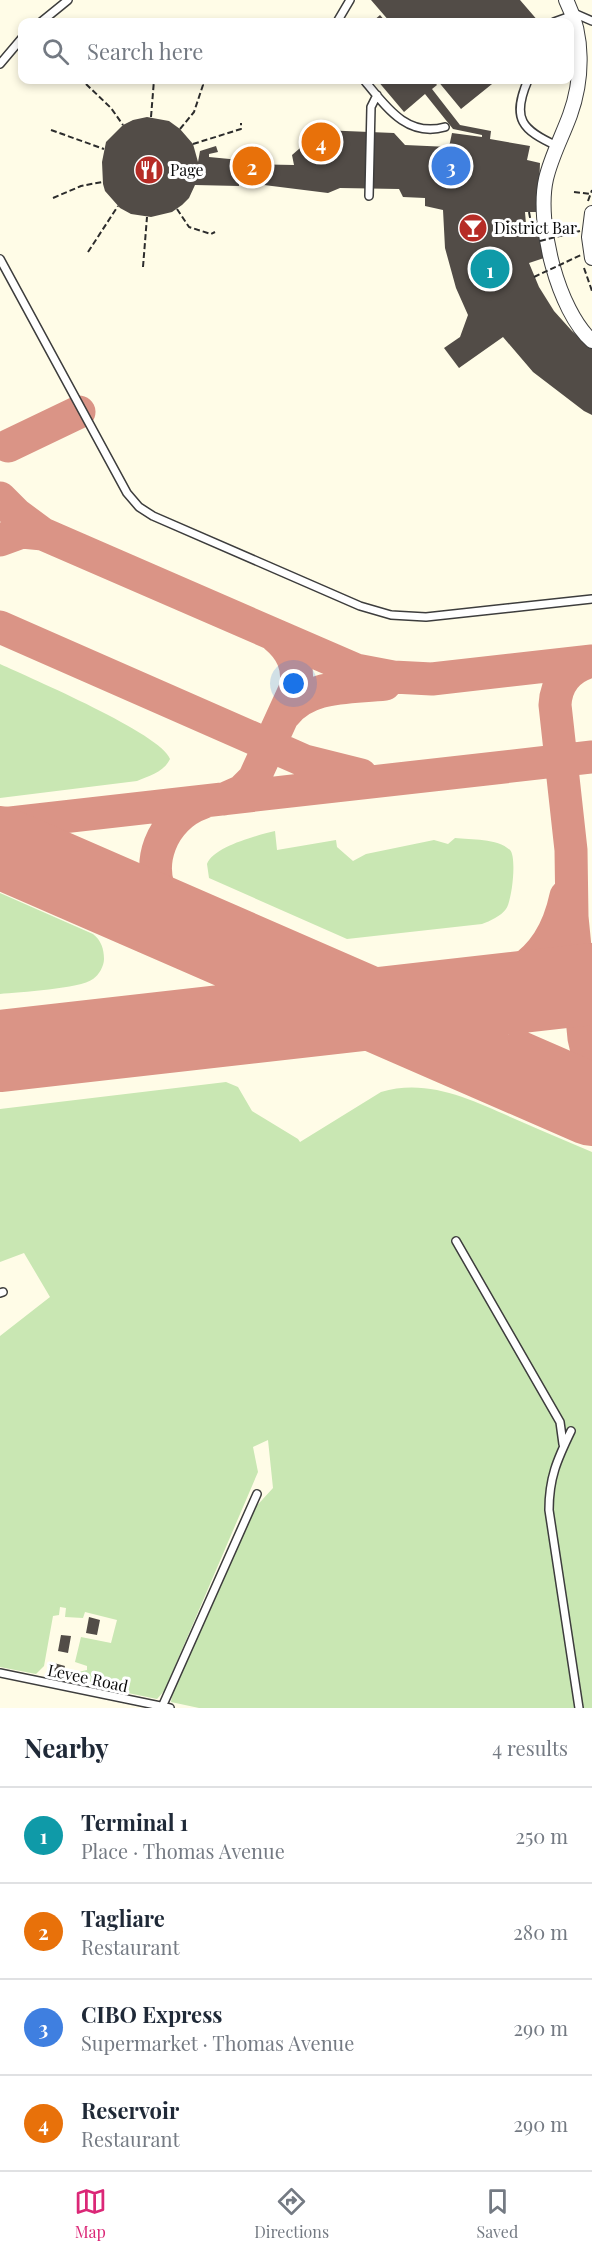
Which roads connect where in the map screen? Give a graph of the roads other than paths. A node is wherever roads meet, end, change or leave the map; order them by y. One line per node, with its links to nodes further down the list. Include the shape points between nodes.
1 (68, 0): 5 (lane)
2 (350, 0): 6 (lane)
3 (566, 0): 4 (street)
4 (572, 15): 7 (lane); 8 (street); 9 (lane)
5 (46, 18)
6 (339, 18)
7 (564, 18)
8 (573, 18)
9 (592, 21)
10 (574, 23): 12 (street, via 578,38)
11 (18, 43): 13 (lane)
12 (575, 56): 18 (street, via 576,95)
13 (0, 64)
14 (367, 84): 16 (lane)
15 (527, 84): 18 (lane, via 522,121 531,134)
16 (376, 95): 17 (lane, via 395,117 405,122 435,130); 19 (lane, via 371,107)
17 (445, 127)
18 (557, 146): 23 (street, via 546,182 550,253 558,284 575,321)
19 (369, 196)
20 (592, 213): 21 (street)
21 (587, 256)
22 (0, 259): 24 (lane, via 127,493 153,516 360,606 391,615 437,616)
23 (592, 341)
24 (592, 598)
25 (456, 1241): 27 (lane, via 560,1422)
26 (571, 1431): 27 (lane)
27 (562, 1449): 31 (lane, via 551,1479 549,1510)
28 (257, 1494): 30 (lane)
29 (0, 1673): 30 (lane, Levee Road)
30 (166, 1707)
31 (579, 1708)

